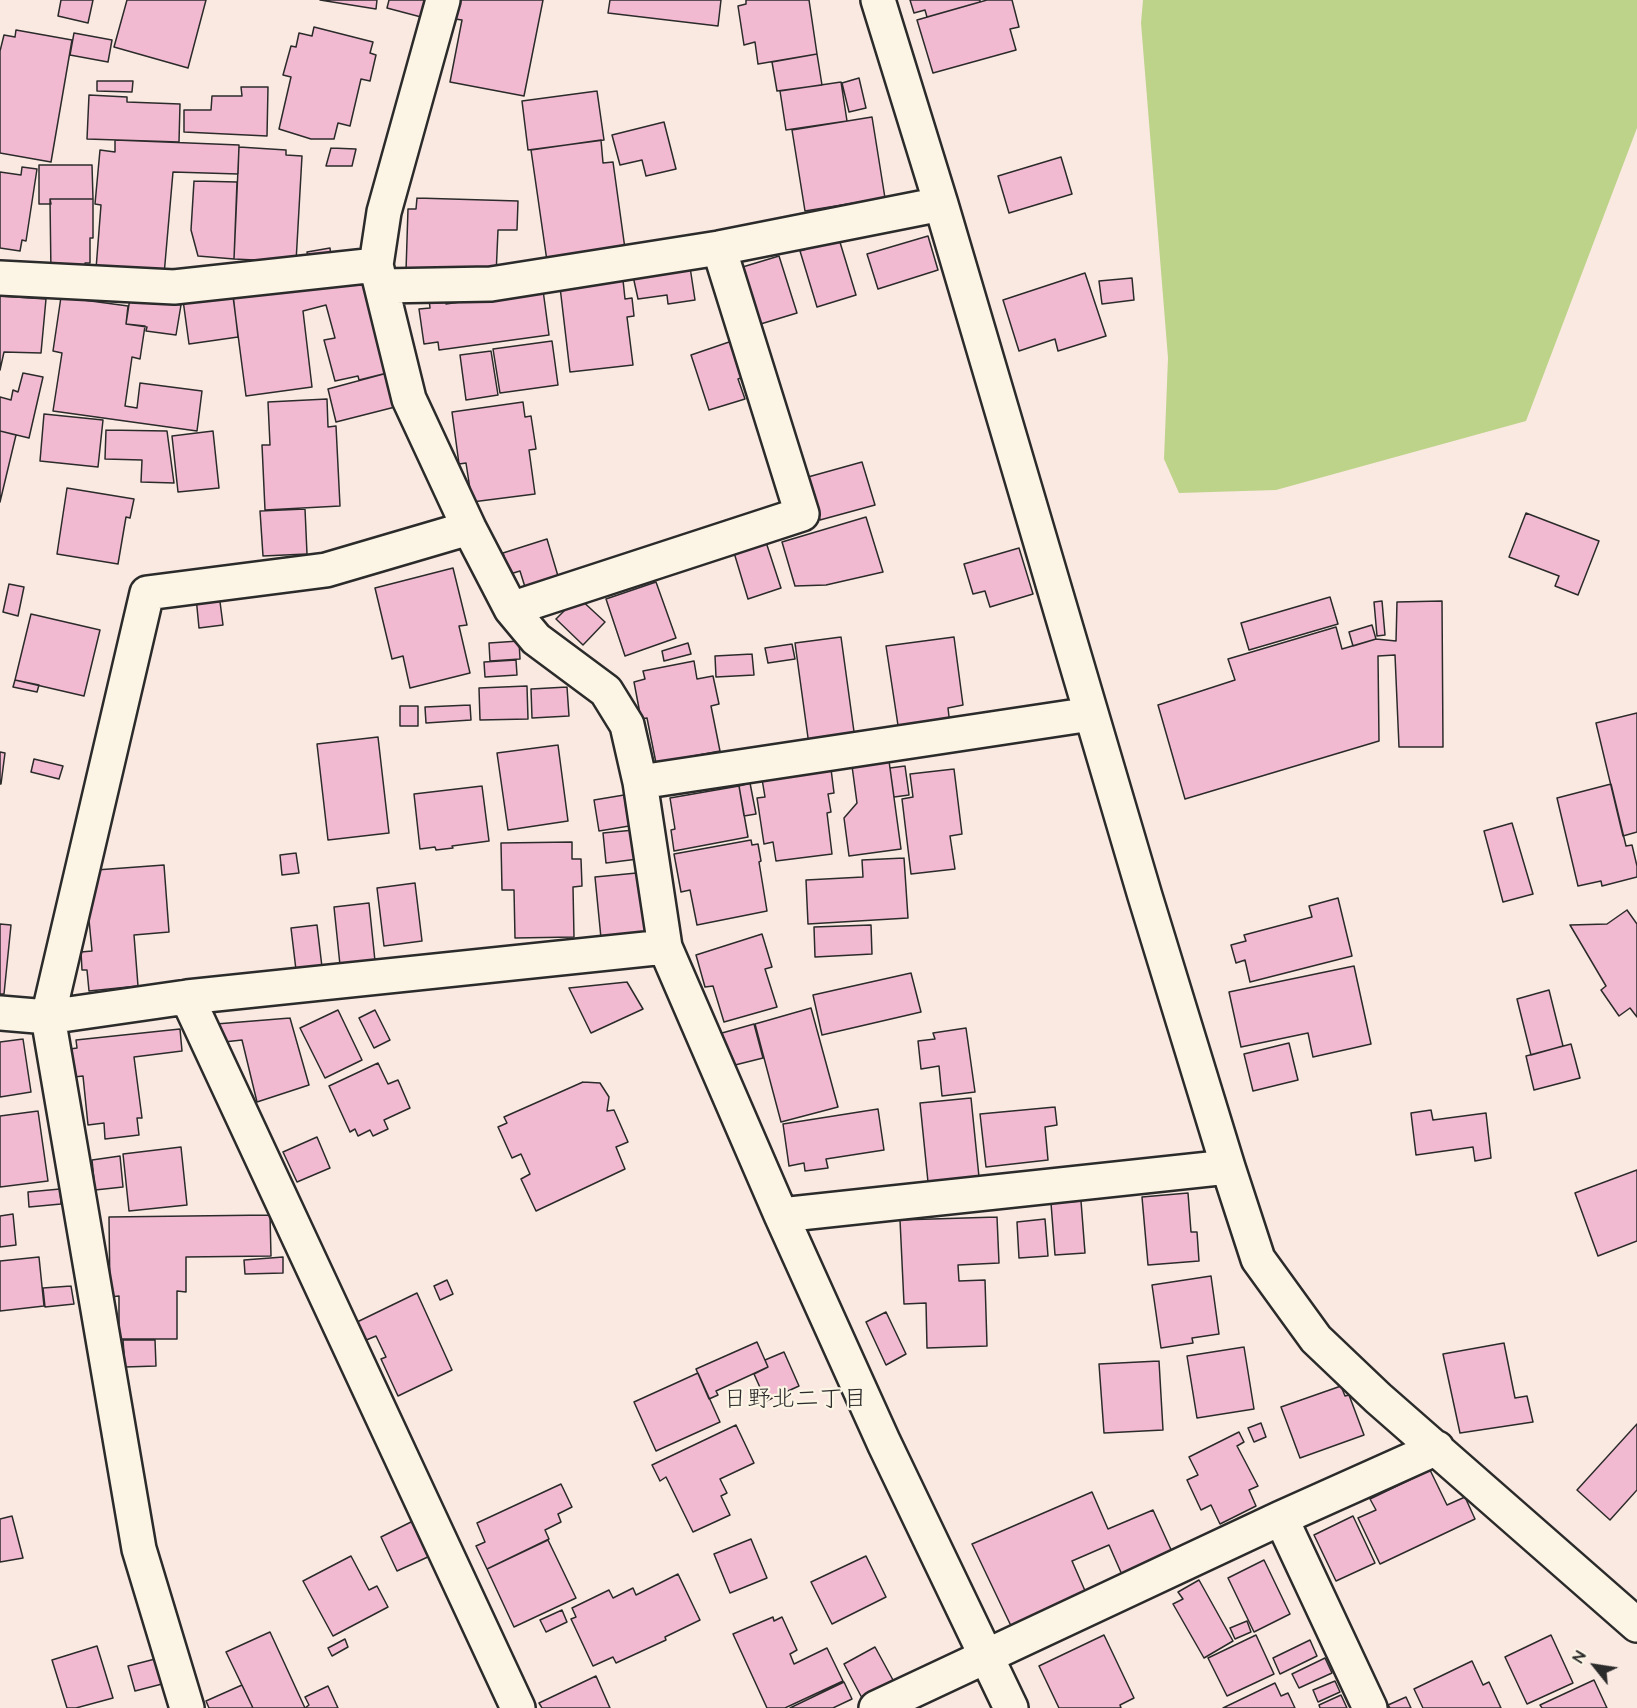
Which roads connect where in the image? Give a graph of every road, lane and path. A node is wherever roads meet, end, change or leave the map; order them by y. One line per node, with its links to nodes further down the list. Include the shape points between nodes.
1 (443, 0): 5 (street, via 384,212)
2 (878, 0): 3 (street)
3 (941, 204): 4 (street); 9 (street)
4 (719, 248): 5 (street, via 491,284); 8 (street, via 802,514)
5 (379, 275): 6 (street, via 174,287); 7 (street, via 409,399)
6 (0, 278)
7 (469, 528): 8 (street); 14 (street, via 326,570 147,593)
8 (511, 609): 10 (street, via 536,639 606,691 627,725)
9 (1091, 714): 10 (street); 15 (street)
10 (640, 782): 11 (street)
11 (665, 947): 12 (street); 16 (street)
12 (187, 997): 14 (street); 22 (street)
13 (0, 1012): 14 (street)
14 (48, 1017): 21 (street, via 139,1549)
15 (1228, 1167): 16 (street); 17 (street, via 1258,1259 1316,1339)
16 (781, 1215): 20 (street)
17 (1437, 1448): 18 (street); 19 (street)
18 (1281, 1518): 20 (street); 25 (street)
19 (1637, 1625)
20 (987, 1657): 23 (street); 24 (street)
21 (187, 1708)
22 (518, 1708)
23 (876, 1708)
24 (1011, 1708)
25 (1370, 1708)

